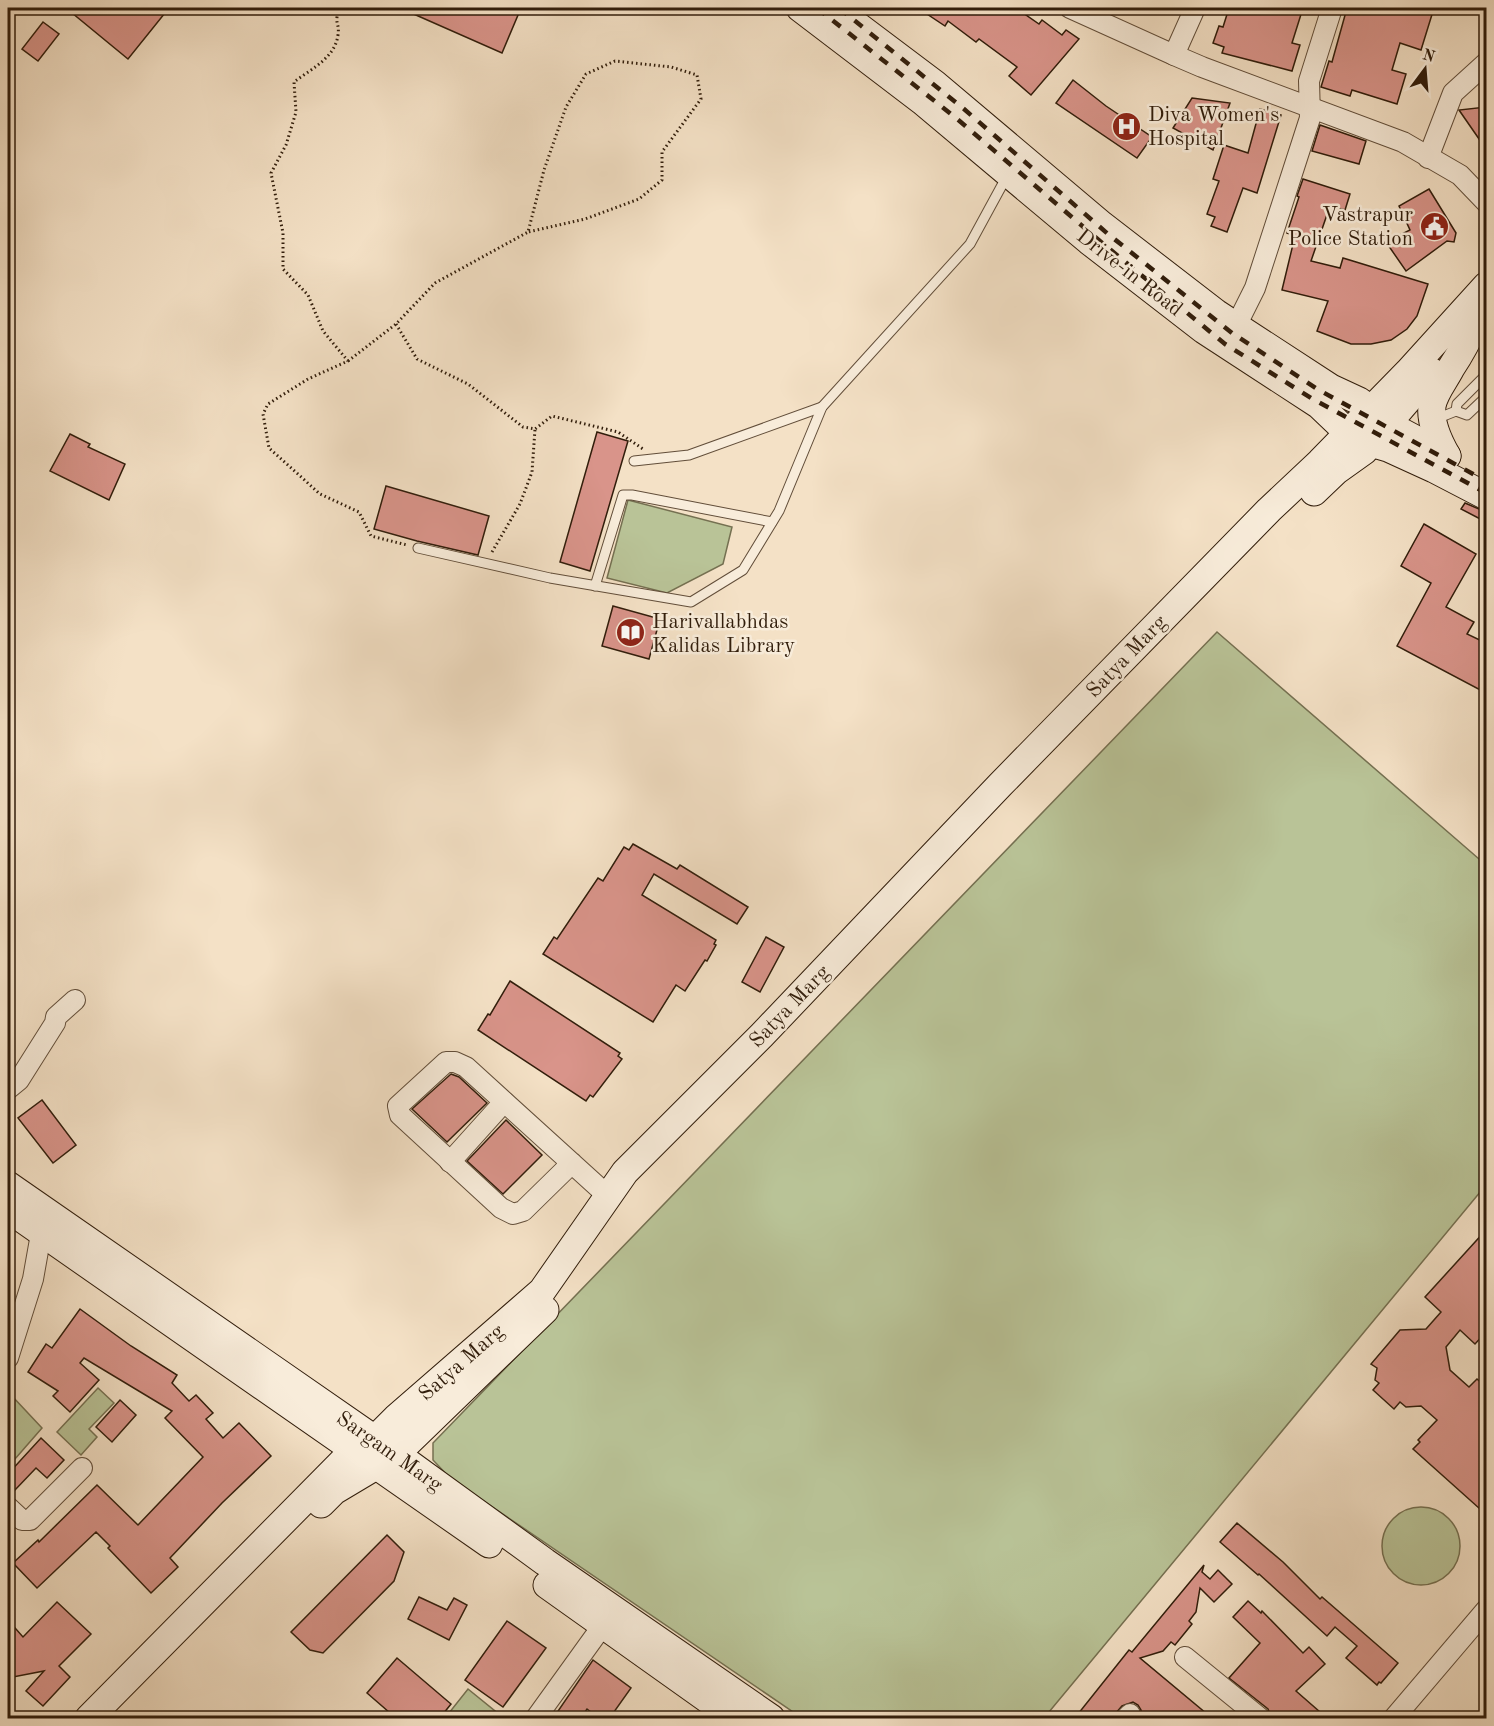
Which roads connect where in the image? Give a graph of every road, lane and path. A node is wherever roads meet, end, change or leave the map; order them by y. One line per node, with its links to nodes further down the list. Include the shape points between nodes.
1 (341, 8): 2 (path); 19 (path, via 335,19 339,34 331,55 294,82 296,112 286,145 271,173 283,233 283,269 308,295 323,331)
2 (350, 8)
3 (802, 8): 12 (main road, Drive-in Road)
4 (834, 8): 18 (main road, Drive-in Road, via 935,84 1111,231)
5 (1070, 8): 8 (street)
6 (1195, 8): 8 (street)
7 (1332, 8): 10 (street, via 1309,81)
8 (1174, 54): 10 (street)
9 (1486, 63): 11 (street, via 1453,93)
10 (1310, 107): 11 (street, via 1403,142); 18 (street, via 1310,118 1255,288)
11 (1428, 158): 13 (street, via 1460,175)
12 (1008, 173): 22 (lane, via 970,244); 24 (main road, Drive-in Road, via 1204,330 1319,405 1341,426)
13 (1486, 202)
14 (528, 232): 14 (path, via 566,107 586,74 615,62 671,67 697,75 701,99 662,152 662,180 639,199 585,219); 17 (path, via 435,283)
15 (1486, 286): 24 (main road, Satya Marg, via 1408,372)
16 (1481, 316): 23 (main road, via 1432,405); 24 (main road, Satya Marg)
17 (396, 324): 19 (path); 25 (path, via 417,359 468,384 523,427)
18 (1236, 326): 24 (main road, Drive-in Road, via 1331,388 1359,401)
19 (348, 361): 32 (path, via 268,404 263,414 270,448 320,494 359,512 371,536)
20 (1486, 375): 23 (lane)
21 (1486, 397): 23 (lane, via 1467,415)
22 (822, 407): 27 (lane, via 689,455); 31 (lane)
23 (1445, 415): 26 (main road, via 1439,441)
24 (1370, 427): 26 (main road, Drive-in Road); 30 (main road, Drive-in Road, via 1388,448); 38 (main road, Satya Marg, via 1364,451 1336,471 1283,522)
25 (536, 429): 27 (path, via 552,416 618,432); 33 (path, via 532,472 520,504)
26 (1447, 456): 29 (main road, Drive-in Road)
27 (655, 459): 28 (lane)
28 (634, 461)
29 (1486, 477)
30 (1486, 496)
31 (772, 522): 34 (lane, via 744,570 691,602); 34 (lane, via 623,495)
32 (418, 548): 33 (lane)
33 (486, 564): 34 (lane)
34 (595, 586)
35 (75, 1000): 36 (street, via 56,1017 19,1080)
36 (8, 1089)
37 (504, 1102): 39 (street); 39 (street, via 466,1067 446,1062 398,1106 400,1115); 40 (street)
38 (702, 1106): 42 (main road, Satya Marg, via 625,1172); 46 (main road, Satya Marg, via 632,1189 540,1316)
39 (450, 1162): 40 (street, via 501,1208 513,1214 523,1211)
40 (572, 1163): 42 (street)
41 (8, 1185): 46 (main road, Sargam Marg)
42 (608, 1196): 46 (main road, Satya Marg, via 542,1291 396,1418)
43 (8, 1209): 44 (main road, Sargam Marg)
44 (41, 1234): 45 (street, via 33,1279); 46 (main road, Sargam Marg)
45 (8, 1358)
46 (375, 1451): 50 (main road, Sargam Marg); 52 (main road, Satya Marg); 53 (main road, Satya Marg); 56 (main road, Sargam Marg, via 545,1562)
47 (82, 1468): 48 (street, via 30,1520 22,1520)
48 (8, 1507)
49 (1486, 1610): 58 (street)
50 (603, 1625): 54 (street); 55 (main road, Sargam Marg)
51 (1185, 1657): 57 (street)
52 (89, 1719)
53 (109, 1719)
54 (536, 1719)
55 (735, 1719)
56 (771, 1719)
57 (1260, 1719)
58 (1394, 1719)

